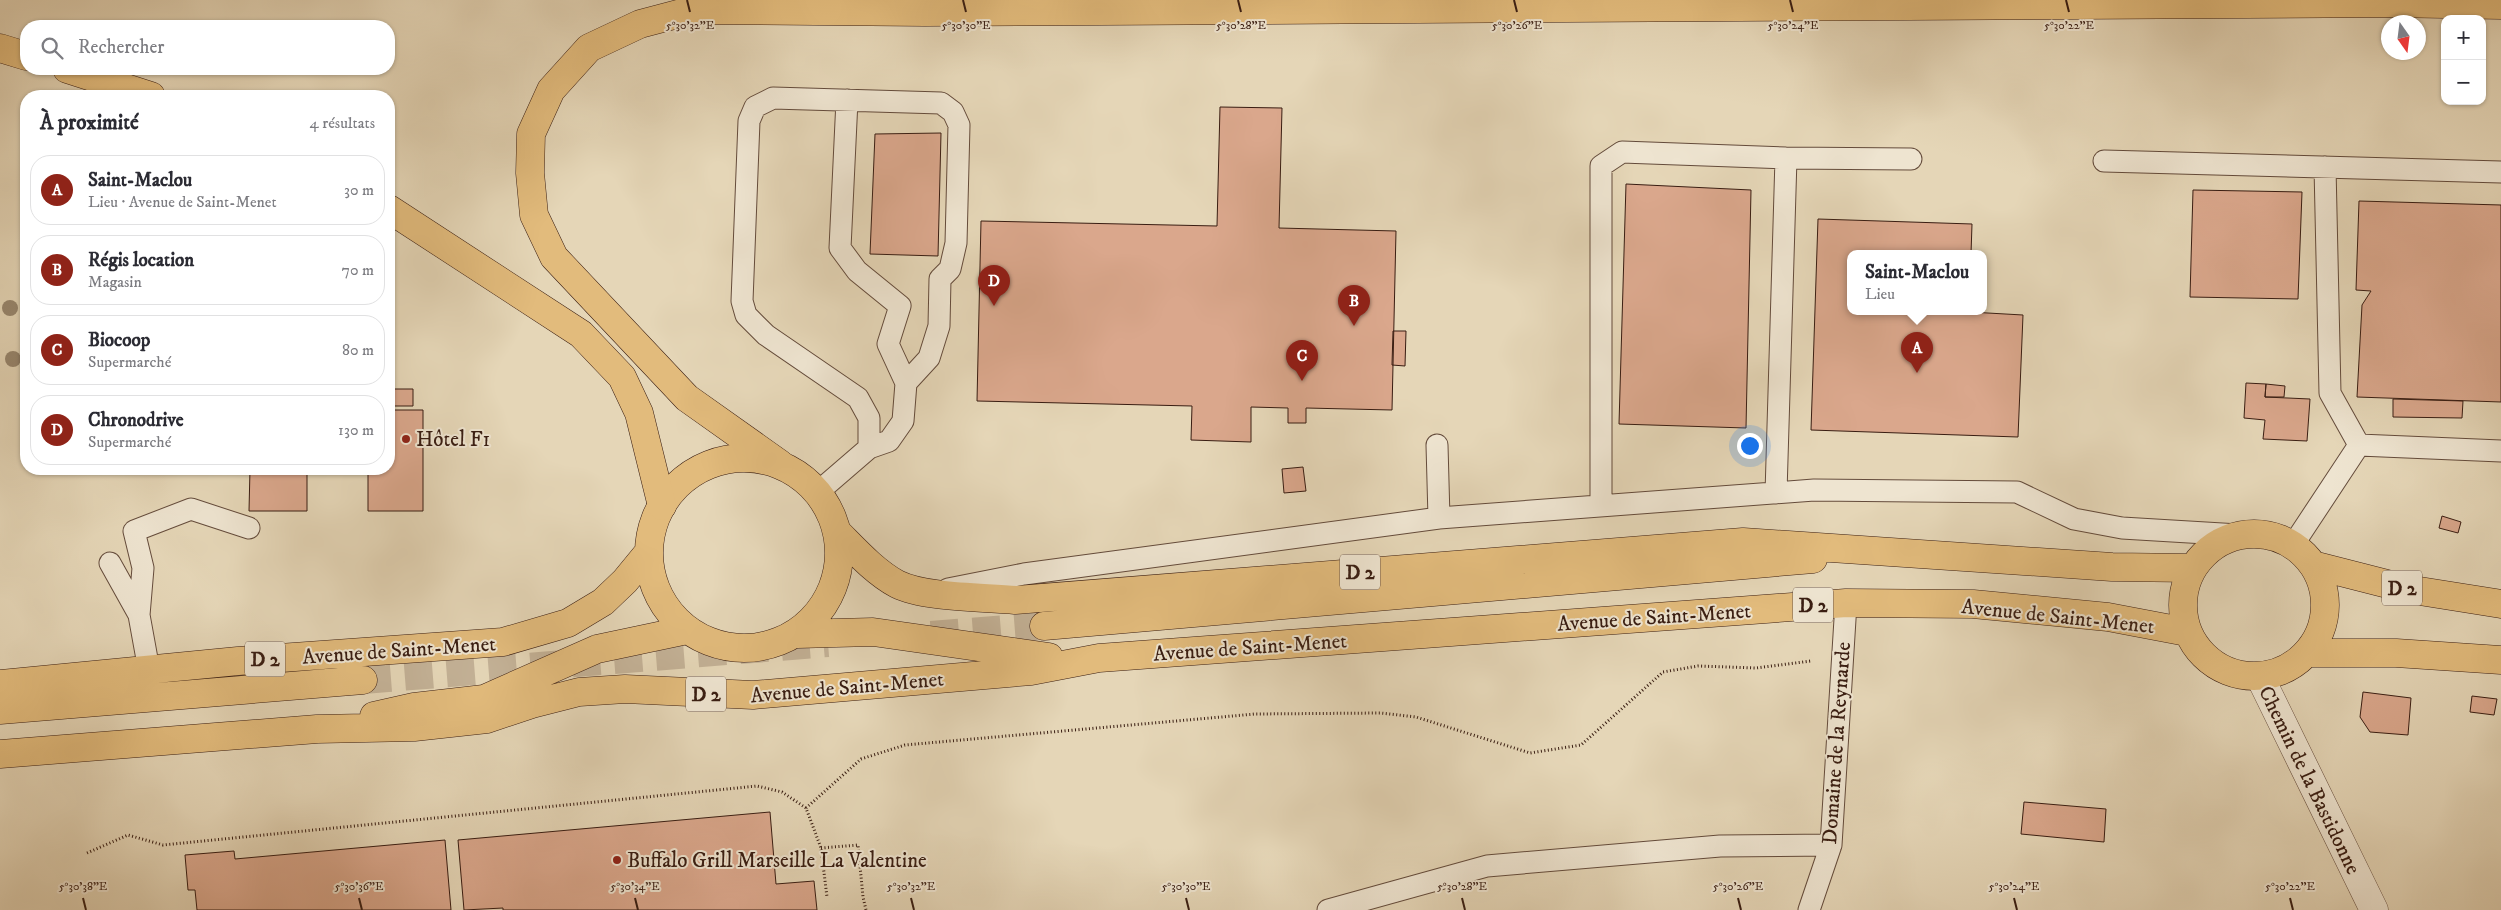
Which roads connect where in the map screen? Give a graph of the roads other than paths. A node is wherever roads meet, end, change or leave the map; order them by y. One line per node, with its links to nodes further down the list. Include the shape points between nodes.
1 (2284, 0): 2 (main road)
2 (2406, 3): 3 (main road); 20 (main road, via 945,12 692,10 640,24 589,48 551,90 531,134 534,215 554,257 687,398)
3 (2501, 5)
4 (0, 48): 5 (main road)
5 (20, 54)
6 (86, 75): 7 (main road)
7 (132, 90)
8 (847, 100): 15 (lane, via 840,248 857,271 900,306 888,344); 15 (lane, via 941,103 953,112 959,126 956,243 950,268 940,279 939,326 929,358); 18 (lane, via 773,98 755,107 749,121 742,301 746,315 766,336 858,398 869,418)
9 (1786, 158): 10 (lane); 22 (lane); 23 (lane, via 1622,152 1601,166)
10 (1911, 160)
11 (2104, 161): 12 (lane)
12 (2325, 167): 13 (lane); 17 (lane, via 2330,393)
13 (2501, 172)
14 (395, 213): 24 (main road, via 581,334 622,378 639,413)
15 (906, 383): 18 (lane, via 903,421 889,441)
16 (1437, 445): 25 (lane)
17 (2359, 445): 19 (lane); 29 (lane)
18 (869, 448): 21 (lane)
19 (2501, 451)
20 (780, 464): 21 (main road); 24 (main road, via 747,457 714,463 684,479)
21 (818, 492): 27 (main road, via 828,507)
22 (1776, 494): 23 (lane); 28 (lane, via 1814,490 2017,492 2074,519 2122,528)
23 (1601, 505): 25 (lane)
24 (662, 506): 31 (main road, via 652,528)
25 (1440, 518): 35 (lane, via 1024,574)
26 (249, 528): 38 (lane, via 191,509 134,531 143,568)
27 (838, 534): 35 (main road, D 2, via 870,564 898,584); 42 (main road, via 838,572 824,607)
28 (2239, 535): 29 (main road, via 2267,535); 34 (main road, via 2213,547)
29 (2293, 545): 33 (main road)
30 (1902, 551): 34 (main road, D 2, via 2112,567); 35 (main road, D 2, via 1743,542 1016,600); 39 (main road, D 2)
31 (648, 553): 40 (main road, via 653,582 666,609); 46 (main road, Avenue de Saint-Menet / D 2, via 603,602 568,623 530,636 503,642)
32 (110, 563): 38 (lane)
33 (2313, 565): 37 (main road, D 2, via 2407,589); 43 (main road, via 2325,594 2323,625)
34 (2193, 568): 41 (main road, via 2184,588)
35 (931, 593)
36 (1846, 603): 41 (main road, Avenue de Saint-Menet / D 2, via 1973,604 2108,616); 44 (main road, Avenue de Saint-Menet / D 2); 53 (lane, Domaine de la Reynarde)
37 (2501, 604)
38 (139, 615): 46 (lane)
39 (1044, 626)
40 (687, 630): 42 (main road, via 713,644 742,649 771,646); 51 (main road, Avenue de Saint-Menet / D 2, via 597,650 484,699 414,707)
41 (2187, 632): 47 (main road, via 2204,657 2230,673)
42 (797, 634): 44 (main road, D 2, via 873,632 1040,657)
43 (2308, 652): 45 (main road, via 2396,653); 47 (main road, via 2286,670)
44 (1098, 658): 51 (main road, Avenue de Saint-Menet / D 2, via 1031,671 753,696 625,689 579,692 487,719 414,727)
45 (2501, 660)
46 (149, 670): 49 (main road, Avenue de Saint-Menet / D 2)
47 (2260, 677): 56 (street, Chemin de la Bastidonne)
48 (363, 680): 50 (main road)
49 (0, 684)
50 (0, 710)
51 (317, 730): 52 (main road, Avenue de Saint-Menet / D 2)
52 (0, 754)
53 (1831, 845): 54 (lane, via 1720,846 1487,866); 55 (lane, Domaine de la Reynarde)
54 (1328, 910)
55 (1809, 910)
56 (2374, 910)

